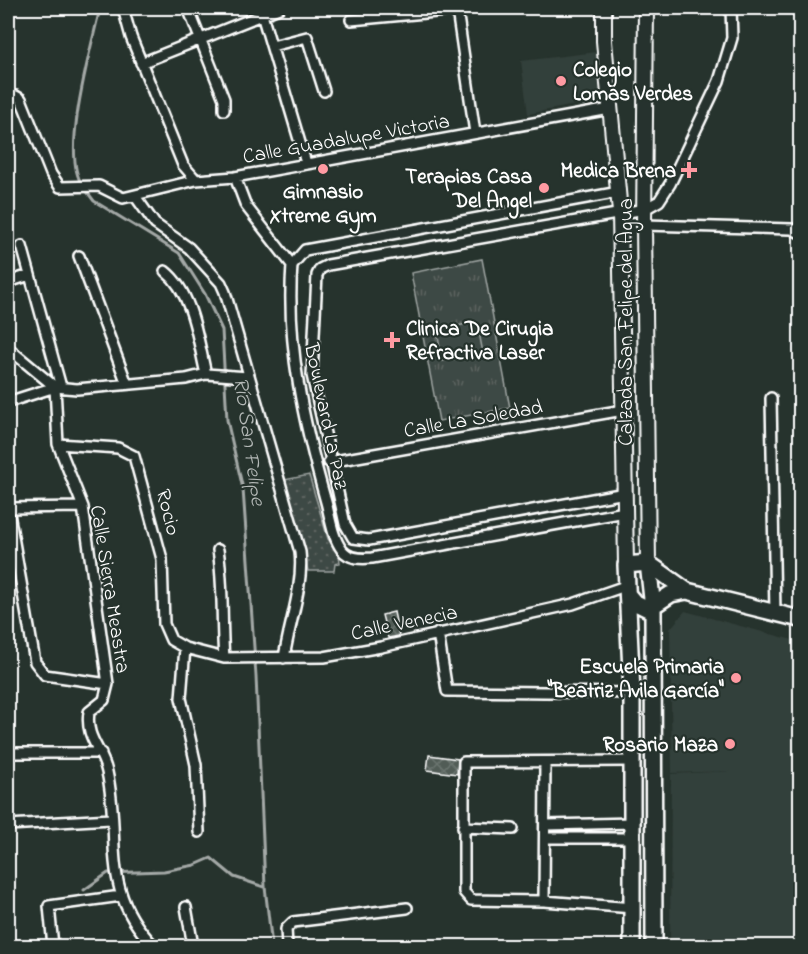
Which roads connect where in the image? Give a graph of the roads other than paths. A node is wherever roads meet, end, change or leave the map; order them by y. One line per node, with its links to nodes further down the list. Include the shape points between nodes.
1 (123, 8): 12 (street)
2 (188, 8): 10 (street)
3 (279, 8): 7 (street)
4 (604, 8): 15 (street)
5 (646, 8): 23 (street, Calzada San Felipe del Agua)
6 (731, 8): 23 (street, via 732,38 719,81 670,184 659,201)
7 (261, 11): 10 (street); 11 (street)
8 (396, 12): 9 (street); 17 (street, via 457,10)
9 (351, 20)
10 (201, 39): 12 (street); 16 (street, via 224,99)
11 (272, 46): 13 (street, via 307,37); 18 (street)
12 (141, 63): 20 (street, via 183,165)
13 (324, 91)
14 (8, 97): 22 (street, Calle Guadalupe Victoria, via 21,99 60,187 102,186 123,198)
15 (610, 109): 17 (street, Calle Guadalupe Victoria); 21 (street)
16 (224, 110)
17 (475, 133): 18 (street, Calle Guadalupe Victoria)
18 (306, 163): 19 (street, Calle Guadalupe Victoria)
19 (235, 177): 20 (street, Calle Guadalupe Victoria); 29 (street, via 246,206)
20 (196, 180): 22 (street, Calle Guadalupe Victoria)
21 (619, 192): 24 (street); 29 (street, via 311,248)
22 (135, 196): 35 (street, via 155,224 185,244 221,283)
23 (645, 209): 24 (street); 25 (street, Calzada San Felipe del Agua)
24 (620, 212): 40 (street); 42 (street, Boulevard La Paz, via 335,263 320,269 316,280 312,369)
25 (644, 225): 26 (street, via 792,229); 48 (street, Calzada San Felipe del Agua)
26 (801, 233)
27 (22, 246): 31 (street, Calle Sierra Meastra)
28 (79, 256): 36 (street)
29 (292, 265): 46 (street, Boulevard La Paz, via 295,370 336,538 346,554 372,558)
30 (165, 271): 34 (street, via 178,281)
31 (30, 275): 32 (street); 37 (street, Calle Sierra Meastra)
32 (8, 282)
33 (9, 351): 37 (street)
34 (208, 375): 35 (street); 36 (street)
35 (248, 377): 58 (street, via 301,558 300,585)
36 (127, 384): 37 (street)
37 (58, 387): 39 (street); 41 (street, Calle Sierra Meastra)
38 (771, 398): 53 (street)
39 (8, 402)
40 (623, 410): 42 (street, Calle La Soledad); 43 (street)
41 (58, 444): 44 (street, Calle Sierra Meastra); 56 (street, Rocio, via 118,448 134,456 162,559 164,624 171,640)
42 (330, 462): 43 (street, Boulevard La Paz, via 346,529 353,538 363,540)
43 (624, 493): 46 (street)
44 (82, 507): 45 (street); 59 (street, Calle Sierra Meastra)
45 (8, 508): 59 (street, via 34,662 45,675)
46 (625, 512): 49 (street)
47 (218, 550): 57 (street, via 224,599)
48 (648, 563): 49 (main road); 51 (main road); 52 (main road)
49 (626, 565): 50 (main road)
50 (628, 590): 52 (main road, via 640,606); 55 (street, Calle Venecia); 60 (main road)
51 (687, 591): 52 (main road, via 671,594); 53 (main road)
52 (653, 608): 83 (main road)
53 (775, 614): 54 (main road)
54 (801, 619)
55 (438, 633): 58 (street, Calle Venecia, via 324,657); 60 (street, via 447,691)
56 (185, 648): 57 (street, Calle Venecia); 71 (street, via 181,698 196,765)
57 (224, 658): 58 (street, Calle Venecia)
58 (284, 658)
59 (108, 684): 62 (street, Calle Sierra Meastra, via 104,700 89,712 86,726)
60 (632, 693): 63 (main road)
61 (8, 753): 62 (street)
62 (101, 753): 65 (street, Calle Sierra Meastra, via 108,773)
63 (633, 761): 64 (street); 70 (main road)
64 (545, 763): 67 (street); 68 (street, via 464,762)
65 (111, 819): 66 (street); 73 (street, Calle Sierra Meastra, via 113,858)
66 (8, 825)
67 (546, 825): 70 (street); 72 (street)
68 (463, 827): 69 (street); 74 (street, via 466,897)
69 (513, 829)
70 (634, 831): 72 (street); 77 (main road)
71 (199, 832)
72 (546, 838): 74 (street)
73 (121, 896): 78 (street, via 49,906); 79 (street, Calle Sierra Meastra, via 131,917)
74 (544, 901): 77 (street)
75 (186, 907): 80 (street)
76 (407, 908): 81 (street, via 293,922 286,929)
77 (633, 908): 82 (main road)
78 (53, 946)
79 (154, 946)
80 (193, 946)
81 (287, 946)
82 (632, 946)
83 (654, 946)

